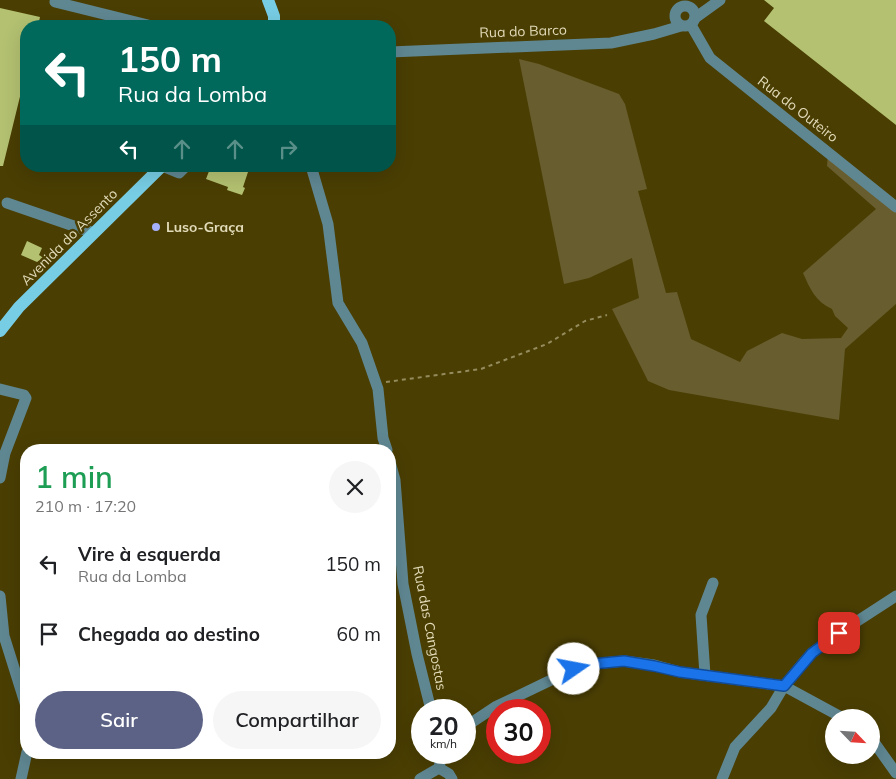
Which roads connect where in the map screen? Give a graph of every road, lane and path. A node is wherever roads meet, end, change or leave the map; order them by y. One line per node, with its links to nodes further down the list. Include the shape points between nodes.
1 (268, 0): 6 (main road)
2 (55, 2): 5 (street)
3 (716, 4): 4 (street, Rua do Barco)
4 (684, 12): 7 (street, Rua do Barco, via 656,33 611,44); 11 (street, Rua do Outeiro, via 710,58)
5 (128, 20)
6 (274, 20)
7 (396, 52)
8 (156, 172): 12 (main road, Avenida do Assento)
9 (313, 172): 15 (street, via 328,224 338,303 362,343)
10 (7, 202): 12 (street)
11 (896, 207)
12 (94, 233): 14 (main road, Avenida do Assento)
13 (607, 315): 15 (path, via 585,322 547,344 481,369)
14 (0, 331)
15 (376, 383): 17 (street)
16 (0, 389): 18 (street, via 17,392 26,398 5,453)
17 (384, 444)
18 (0, 478)
19 (396, 493): 26 (street, Rua das Cangostas, via 403,584)
20 (712, 583): 23 (street, via 701,615)
21 (0, 596): 25 (street, via 4,636)
22 (896, 596): 24 (street, via 812,653)
23 (705, 675): 24 (street); 28 (street, via 624,661 592,664 574,669 495,707)
24 (784, 686): 27 (street); 37 (street, via 763,718 735,747)
25 (20, 689)
26 (428, 699)
27 (826, 709)
28 (476, 720)
29 (880, 751): 33 (street)
30 (25, 759): 34 (street)
31 (440, 764): 32 (street)
32 (439, 768): 35 (street); 36 (street)
33 (895, 772)
34 (21, 779)
35 (420, 779)
36 (452, 779)
37 (722, 779)

